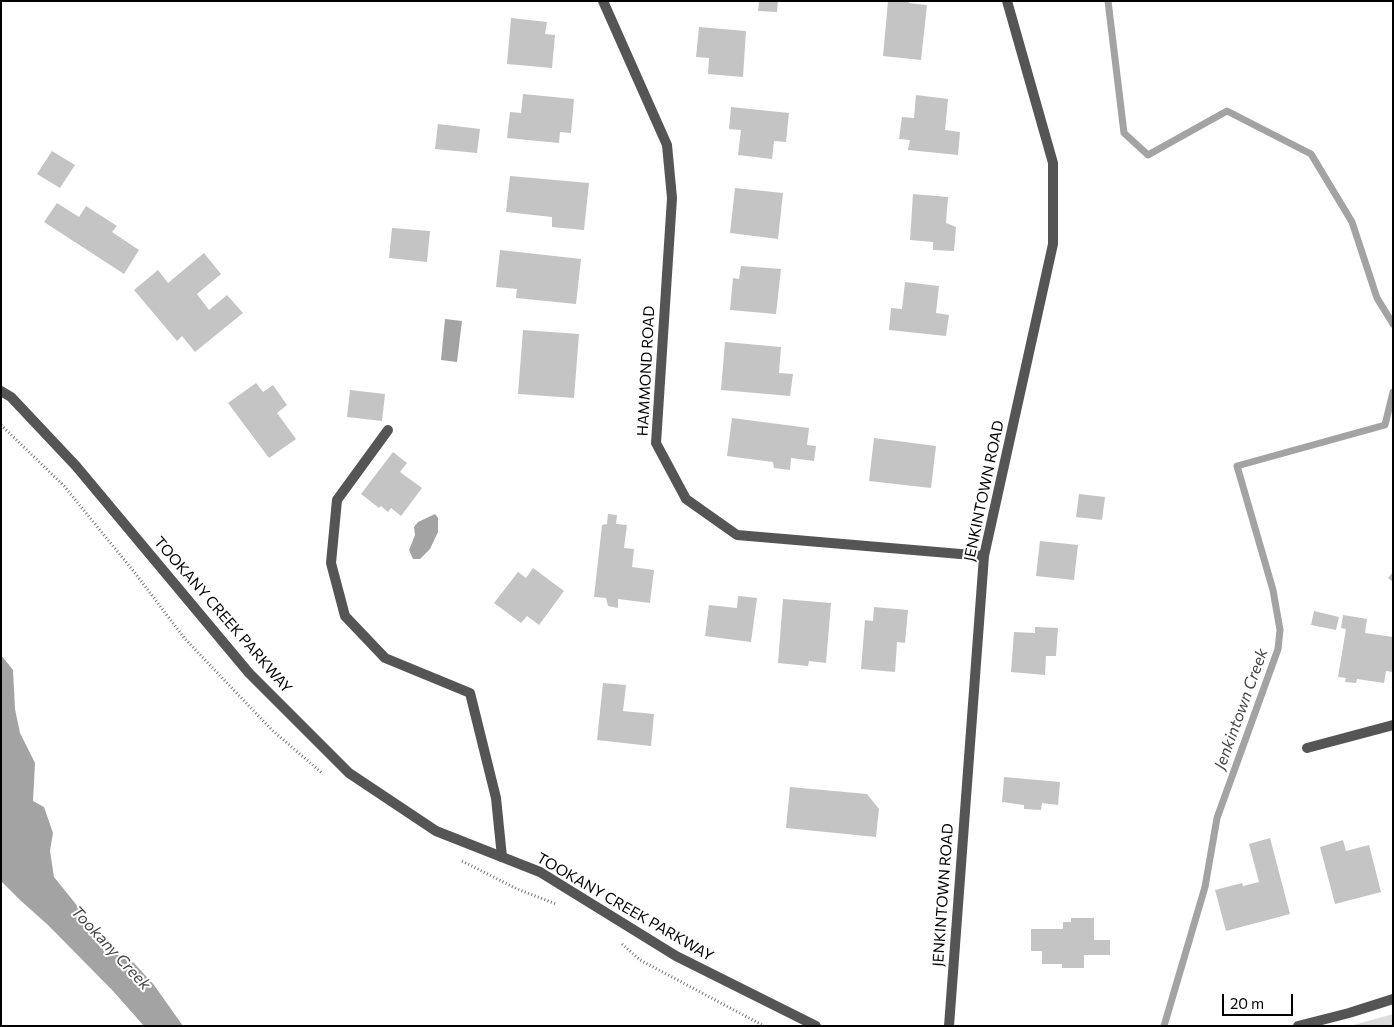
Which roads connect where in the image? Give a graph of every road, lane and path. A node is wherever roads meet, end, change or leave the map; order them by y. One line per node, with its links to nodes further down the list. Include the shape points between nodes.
1 (604, 1): 5 (street, HAMMOND ROAD, via 667,145 672,198 656,443 686,500 737,535)
2 (1007, 1): 5 (street, JENKINTOWN ROAD, via 1053,163 1052,244)
3 (1, 391): 8 (street, TOOKANY CREEK PARKWAY, via 11,397 76,466 249,673 349,772 436,831)
4 (388, 430): 8 (street, via 338,500 331,563 345,616 385,658 470,693 496,798)
5 (984, 556): 11 (street, JENKINTOWN ROAD)
6 (1393, 724): 7 (street)
7 (1307, 748)
8 (502, 857): 10 (street, TOOKANY CREEK PARKWAY, via 540,872 676,956)
9 (1393, 999): 12 (street)
10 (816, 1026)
11 (949, 1026)
12 (1298, 1026)

